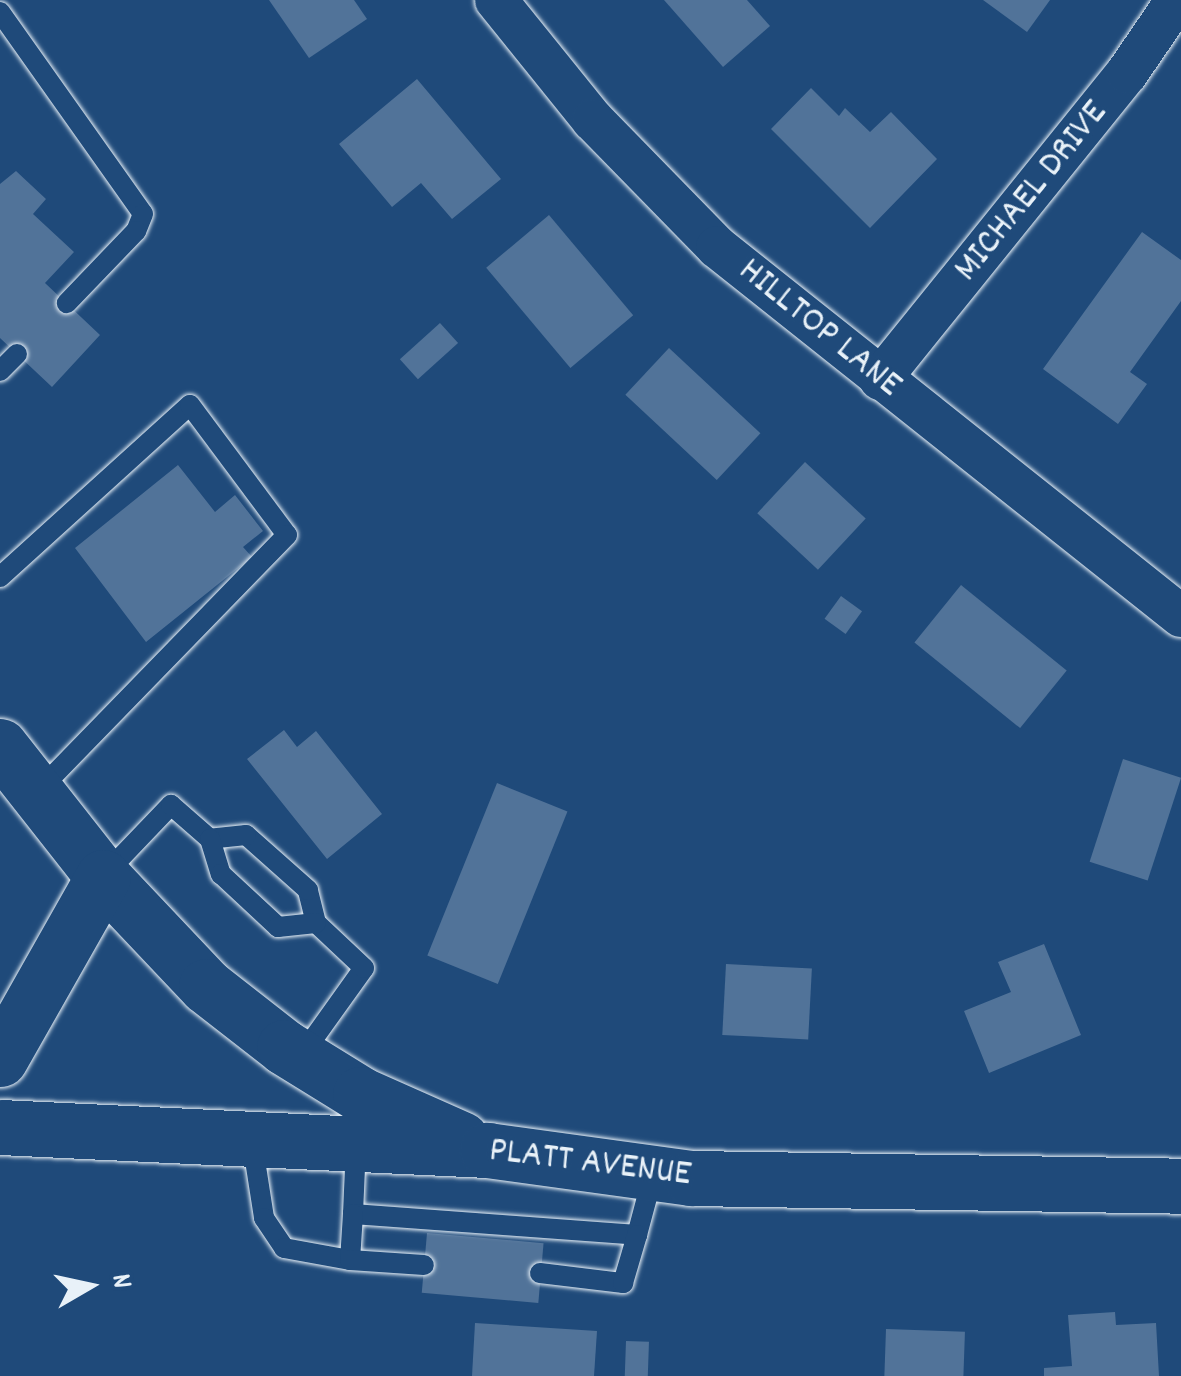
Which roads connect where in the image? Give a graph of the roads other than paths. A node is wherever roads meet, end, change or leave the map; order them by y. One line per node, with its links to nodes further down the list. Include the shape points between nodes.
1 (496, 0): 7 (street, HILLTOP LANE, via 593,120 717,246)
2 (1177, 0): 7 (street, MICHAEL DRIVE, via 1127,73)
3 (0, 12): 4 (lane, via 142,214 136,232)
4 (67, 303)
5 (17, 354): 6 (lane)
6 (0, 371)
7 (880, 378): 9 (street, HILLTOP LANE)
8 (0, 578): 11 (lane, via 190,406 286,534)
9 (1181, 616)
10 (0, 746): 11 (main road)
11 (37, 793): 13 (main road)
12 (210, 839): 13 (lane, via 171,805); 14 (lane, via 221,874 278,927); 14 (lane, via 246,835 308,890)
13 (103, 877): 15 (main road, via 206,986); 16 (main road)
14 (316, 923): 15 (lane, via 364,968)
15 (300, 1057): 20 (main road, via 360,1094)
16 (0, 1059)
17 (0, 1127): 18 (main road, PLATT AVENUE)
18 (252, 1141): 19 (main road, PLATT AVENUE); 25 (lane, via 264,1218 284,1248)
19 (356, 1145): 20 (main road, PLATT AVENUE); 23 (lane)
20 (486, 1150): 21 (main road, PLATT AVENUE)
21 (653, 1173): 22 (main road, PLATT AVENUE); 24 (lane)
22 (1181, 1186)
23 (353, 1214): 24 (lane); 25 (lane)
24 (637, 1235): 27 (lane, via 624,1284)
25 (350, 1260): 26 (lane)
26 (424, 1265)
27 (540, 1273)

